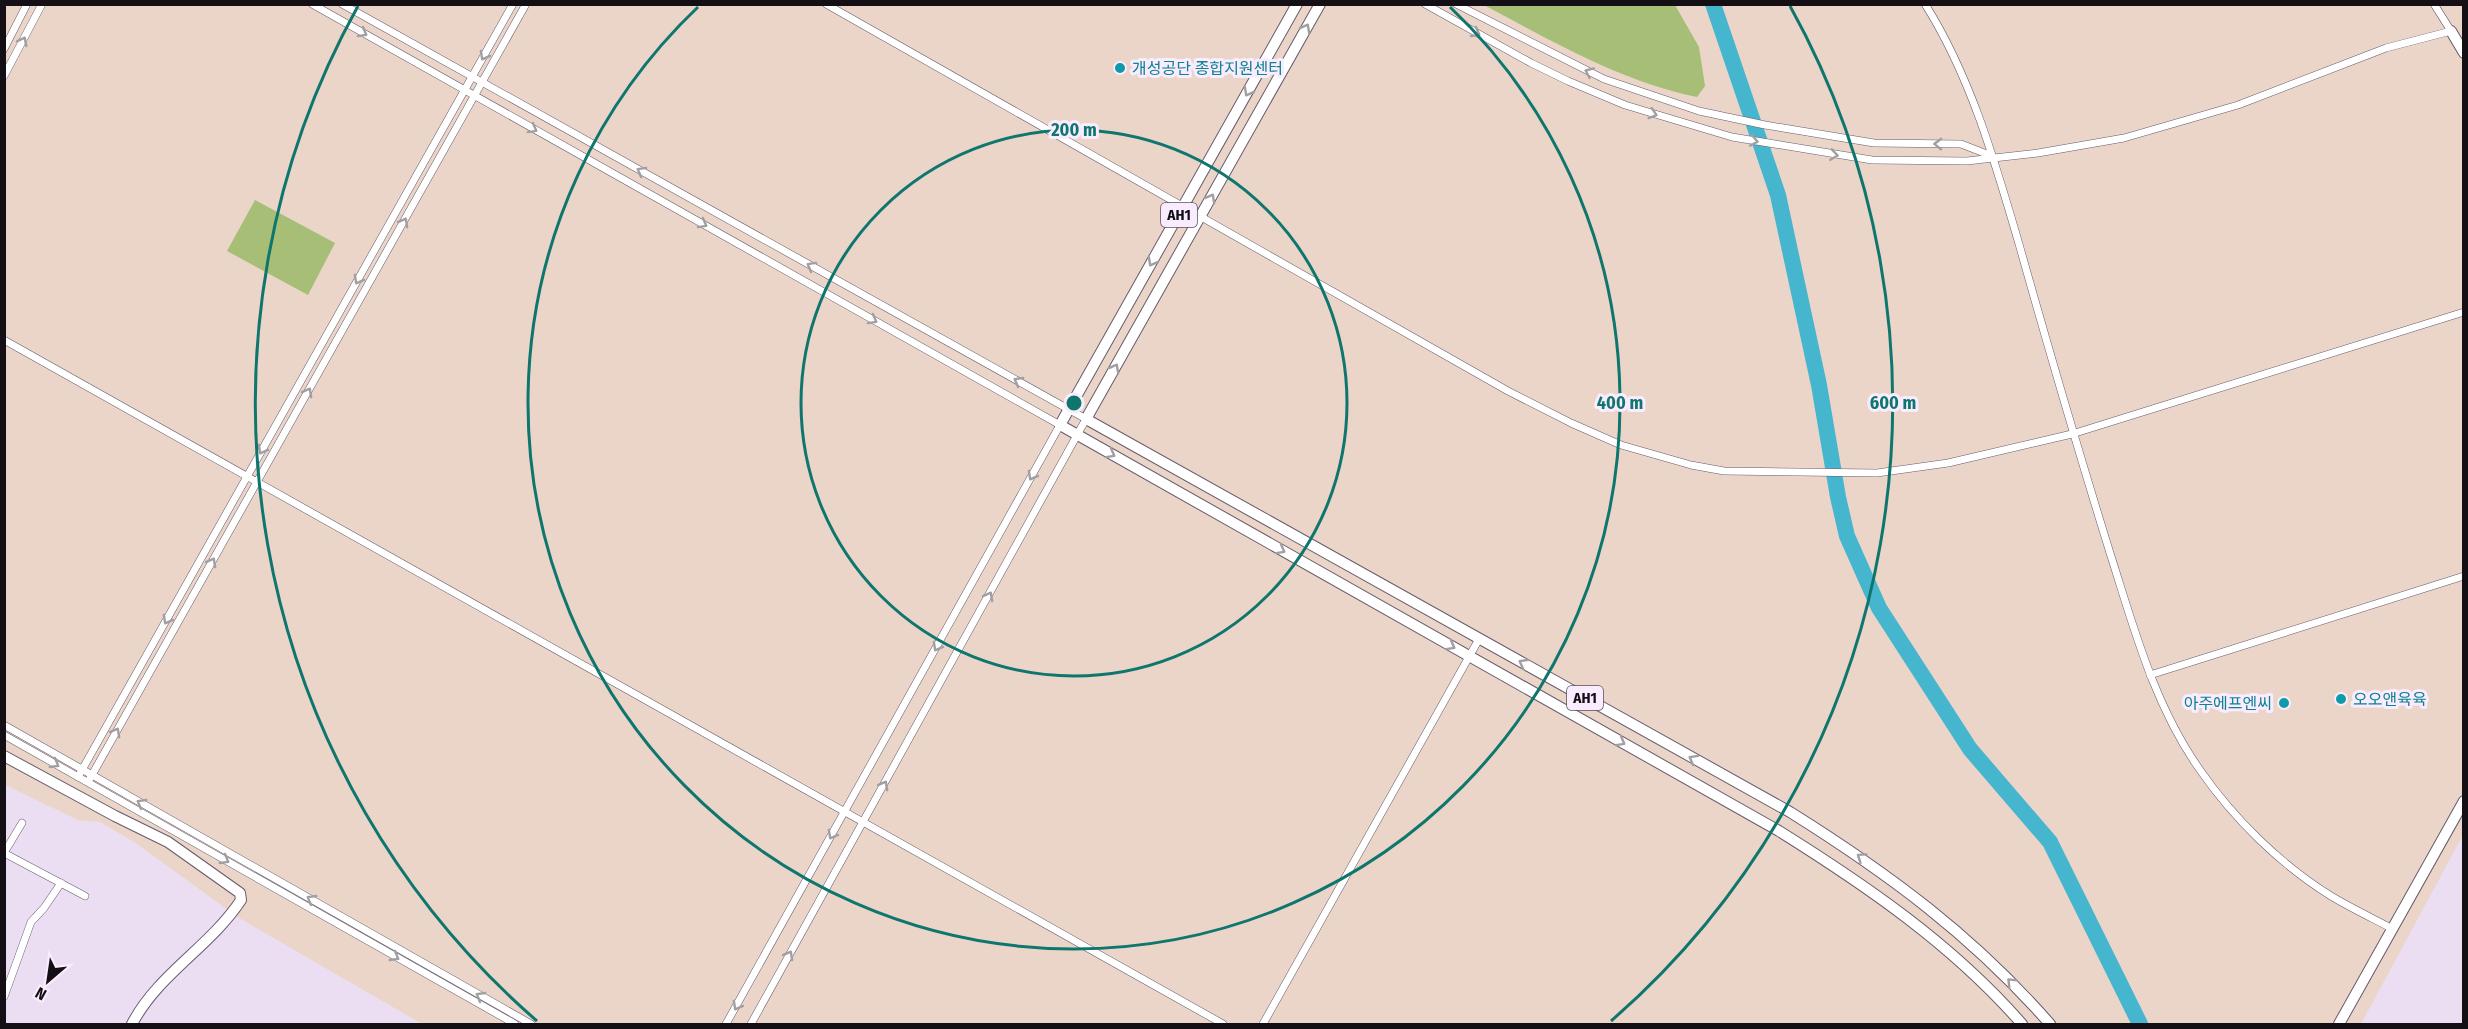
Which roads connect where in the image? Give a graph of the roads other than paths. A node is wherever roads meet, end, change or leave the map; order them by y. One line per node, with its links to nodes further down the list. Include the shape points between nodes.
1 (27, 4): 15 (street)
2 (42, 4): 17 (street, one-way to 2)
3 (312, 4): 20 (street, one-way to 20)
4 (342, 4): 18 (street)
5 (513, 4): 18 (street, one-way to 18)
6 (526, 4): 19 (street)
7 (826, 4): 23 (street)
8 (1297, 4): 23 (main road, AH1, one-way to 23)
9 (1320, 4): 24 (main road, AH1, one-way to 9)
10 (1425, 4): 22 (street, one-way to 22, via 1594,93 1692,127 1777,146 1872,160 1967,161)
11 (1455, 4): 22 (street, one-way to 11, via 1961,144 1874,143 1724,117 1662,100 1604,79)
12 (1925, 4): 22 (street, via 1954,58)
13 (2434, 4): 14 (street)
14 (2451, 31): 16 (main road); 22 (street, via 2386,48 2238,105 2124,138)
15 (4, 49)
16 (2463, 53)
17 (4, 76)
18 (472, 77): 19 (street); 20 (street)
19 (482, 82): 21 (street); 27 (street, one-way to 19)
20 (465, 90): 21 (street); 32 (street, one-way to 32)
21 (475, 96): 29 (street, one-way to 29); 33 (street, one-way to 21)
22 (1994, 157): 30 (street)
23 (1184, 207): 24 (street); 27 (main road, AH1, one-way to 27)
24 (1200, 216): 28 (main road, AH1, one-way to 24); 30 (street, via 1571,423 1621,445 1691,465 1724,471 1876,473 1948,463)
25 (2463, 312): 30 (street)
26 (4, 340): 32 (street)
27 (1069, 410): 28 (street); 29 (main road, AH1)
28 (1086, 419): 31 (street); 35 (main road, AH1)
29 (1060, 425): 31 (main road, AH1); 46 (street, one-way to 46)
30 (2072, 434): 37 (street)
31 (1078, 435): 36 (main road, AH1, one-way to 36); 47 (street, one-way to 31)
32 (248, 475): 33 (street); 41 (street, one-way to 41)
33 (258, 481): 42 (street, one-way to 33); 46 (street)
34 (2463, 576): 37 (street)
35 (1479, 639): 36 (street); 62 (main road, AH1, one-way to 35, via 1974,946 1857,854 1790,812)
36 (1469, 656): 60 (street); 61 (main road, AH1, one-way to 61, via 1779,831 1845,873 1960,962)
37 (2150, 675): 52 (street, via 2184,746 2240,818 2314,885)
38 (4, 725): 41 (street)
39 (4, 735): 43 (street, one-way to 43)
40 (4, 756): 54 (main road, via 168,842 240,892 241,900 227,922 155,991)
41 (83, 770): 42 (street); 43 (street)
42 (92, 775): 44 (street); 56 (street, one-way to 42)
43 (78, 777): 44 (street)
44 (88, 783): 55 (street, one-way to 55)
45 (2463, 801): 52 (main road)
46 (845, 812): 47 (street); 57 (street, one-way to 57)
47 (863, 821): 58 (street, one-way to 47); 59 (street)
48 (21, 823): 49 (street)
49 (4, 853): 50 (street)
50 (61, 883): 51 (street); 53 (street, via 31,922)
51 (85, 896)
52 (2393, 929): 63 (main road)
53 (4, 998)
54 (132, 1024)
55 (515, 1024)
56 (531, 1024)
57 (726, 1024)
58 (751, 1024)
59 (1224, 1024)
60 (1263, 1024)
61 (2022, 1024)
62 (2050, 1024)
63 (2339, 1024)

